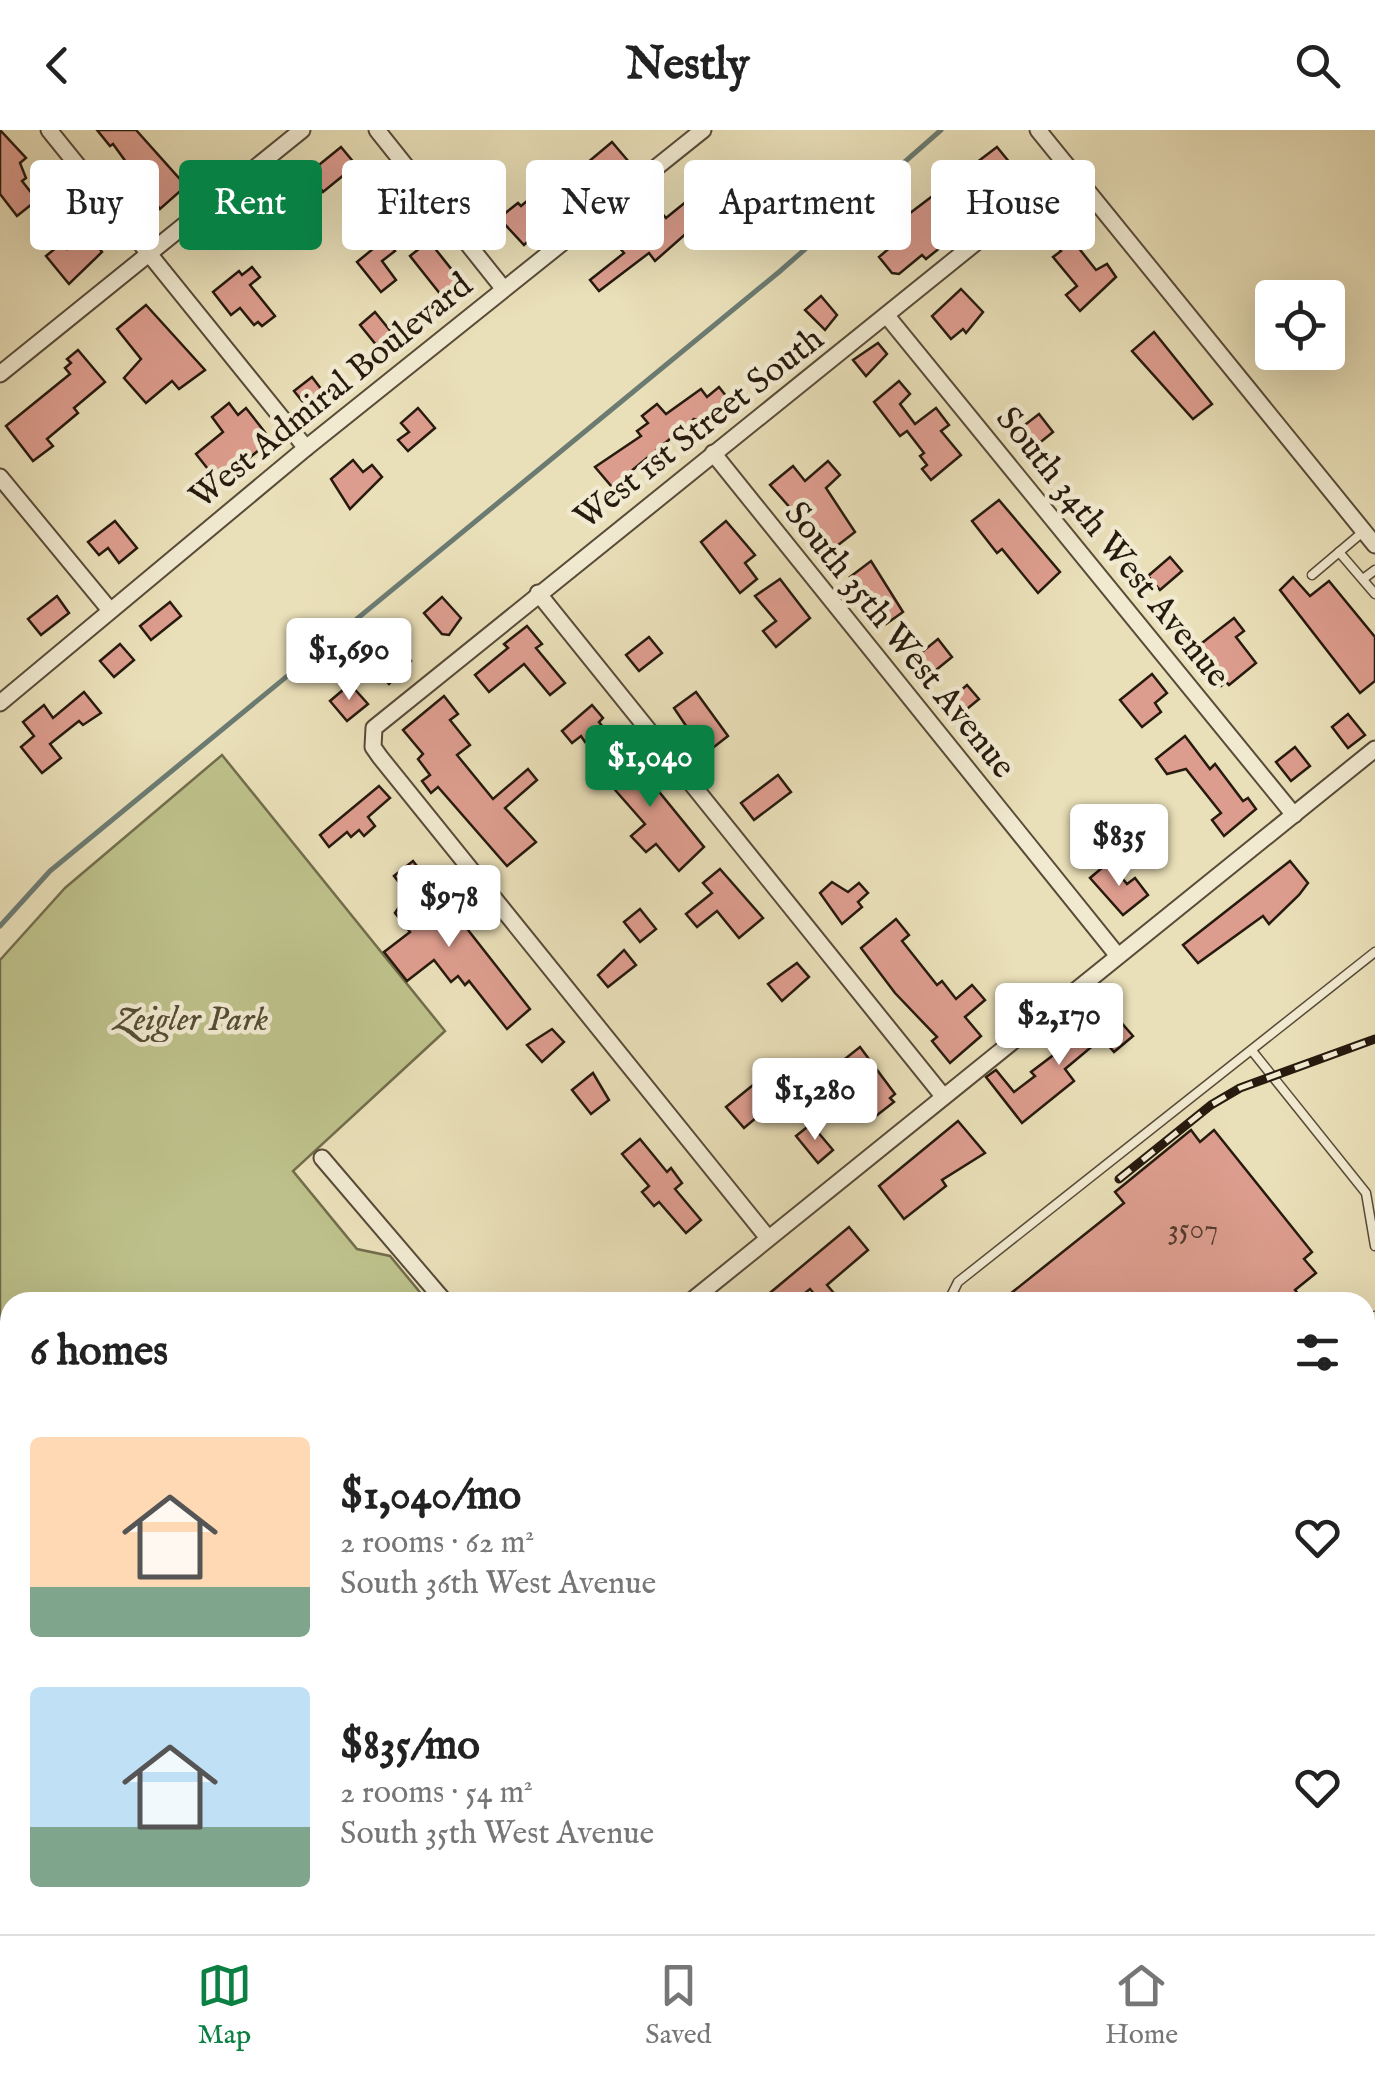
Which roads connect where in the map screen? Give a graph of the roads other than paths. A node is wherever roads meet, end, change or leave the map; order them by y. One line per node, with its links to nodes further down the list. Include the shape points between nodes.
1 (49, 130): 9 (street)
2 (302, 130): 9 (street)
3 (378, 130): 10 (street)
4 (703, 130): 10 (street, West Admiral Boulevard)
5 (1038, 130): 6 (street)
6 (1061, 160)
7 (1095, 202): 16 (street)
8 (967, 250): 11 (street, West 1st Street South)
9 (149, 254): 12 (street); 13 (street)
10 (504, 288): 13 (street, West Admiral Boulevard)
11 (887, 316): 14 (street, West 1st Street South); 26 (street, South 34th West Avenue)
12 (0, 374)
13 (306, 448): 23 (street, West Admiral Boulevard)
14 (713, 453): 21 (street, West 1st Street South); 28 (street, South 35th West Avenue)
15 (0, 477): 23 (street)
16 (1371, 536): 17 (lane)
17 (1339, 552): 19 (lane); 20 (lane)
18 (1375, 570): 20 (lane)
19 (1312, 575)
20 (1362, 580): 22 (lane)
21 (538, 593): 30 (street); 32 (street, West 1st Street South, via 382,720 372,736 380,756)
22 (1375, 594)
23 (109, 610): 24 (street, West Admiral Boulevard)
24 (0, 703)
25 (1375, 750): 26 (street)
26 (1294, 815): 28 (street)
27 (1375, 952): 29 (lane)
28 (1118, 956): 30 (street)
29 (1253, 1052): 33 (lane, via 1366,1193); 36 (lane, via 1181,1102)
30 (943, 1096): 32 (street)
31 (322, 1158): 34 (street)
32 (768, 1238): 35 (street)
33 (1375, 1246)
34 (436, 1292)
35 (702, 1292)
36 (953, 1292)

